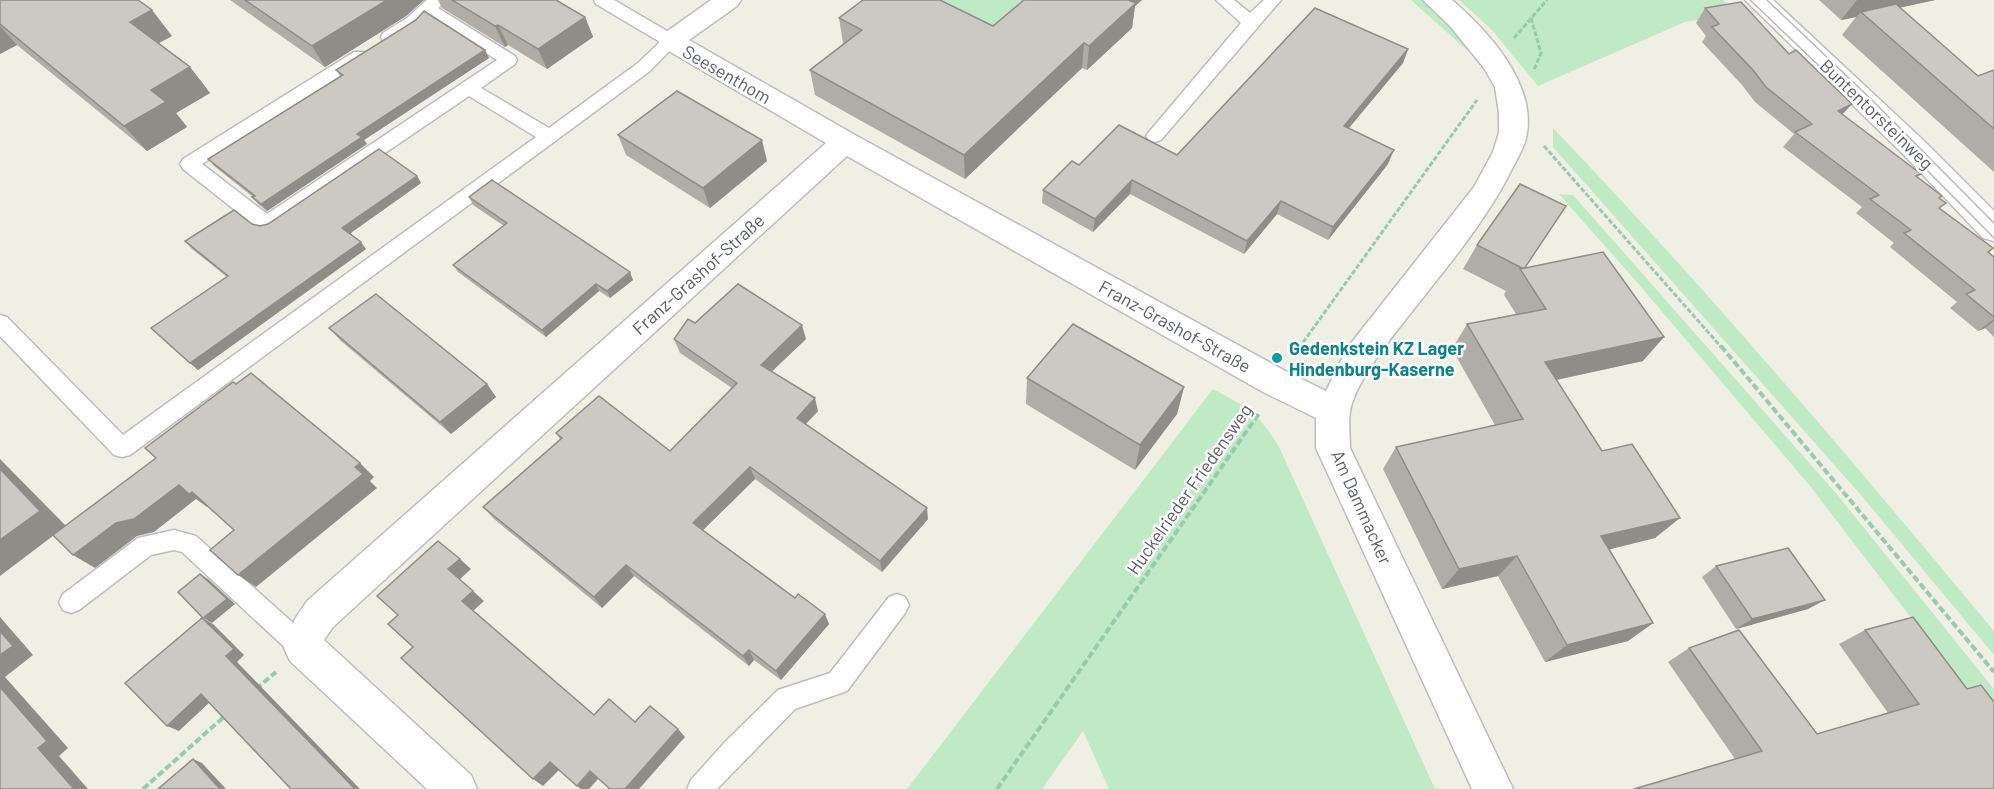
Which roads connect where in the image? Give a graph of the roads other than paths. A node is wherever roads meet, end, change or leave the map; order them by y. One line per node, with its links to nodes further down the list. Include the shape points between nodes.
1 (602, 0): 9 (lane)
2 (728, 0): 9 (street, Seesenthom)
3 (1224, 0): 8 (lane)
4 (1273, 0): 8 (lane)
5 (1436, 0): 16 (street, Am Dammacker, via 1459,20 1508,87 1513,133 1508,152 1485,194 1359,356)
6 (1758, 0): 14 (street, Buntentorsteinweg)
7 (432, 4): 10 (lane, via 509,60); 10 (lane, via 413,22 189,164 266,224)
8 (1251, 22): 12 (lane)
9 (671, 41): 11 (lane, via 644,67); 13 (street, Seesenthom)
10 (468, 88): 11 (lane)
11 (549, 136): 15 (lane, via 122,448)
12 (1155, 136)
13 (845, 142): 16 (street, Franz-Grashof-Straße, via 1275,382); 19 (street, Franz-Grashof-Straße, via 321,614 308,632)
14 (1994, 230)
15 (0, 323)
16 (1333, 410): 22 (street, Am Dammacker, via 1333,448)
17 (71, 602): 19 (lane, via 146,545 174,540 188,543)
18 (897, 605): 21 (lane, via 838,682 787,699)
19 (303, 648): 20 (street)
20 (457, 789)
21 (700, 789)
22 (1493, 789)

